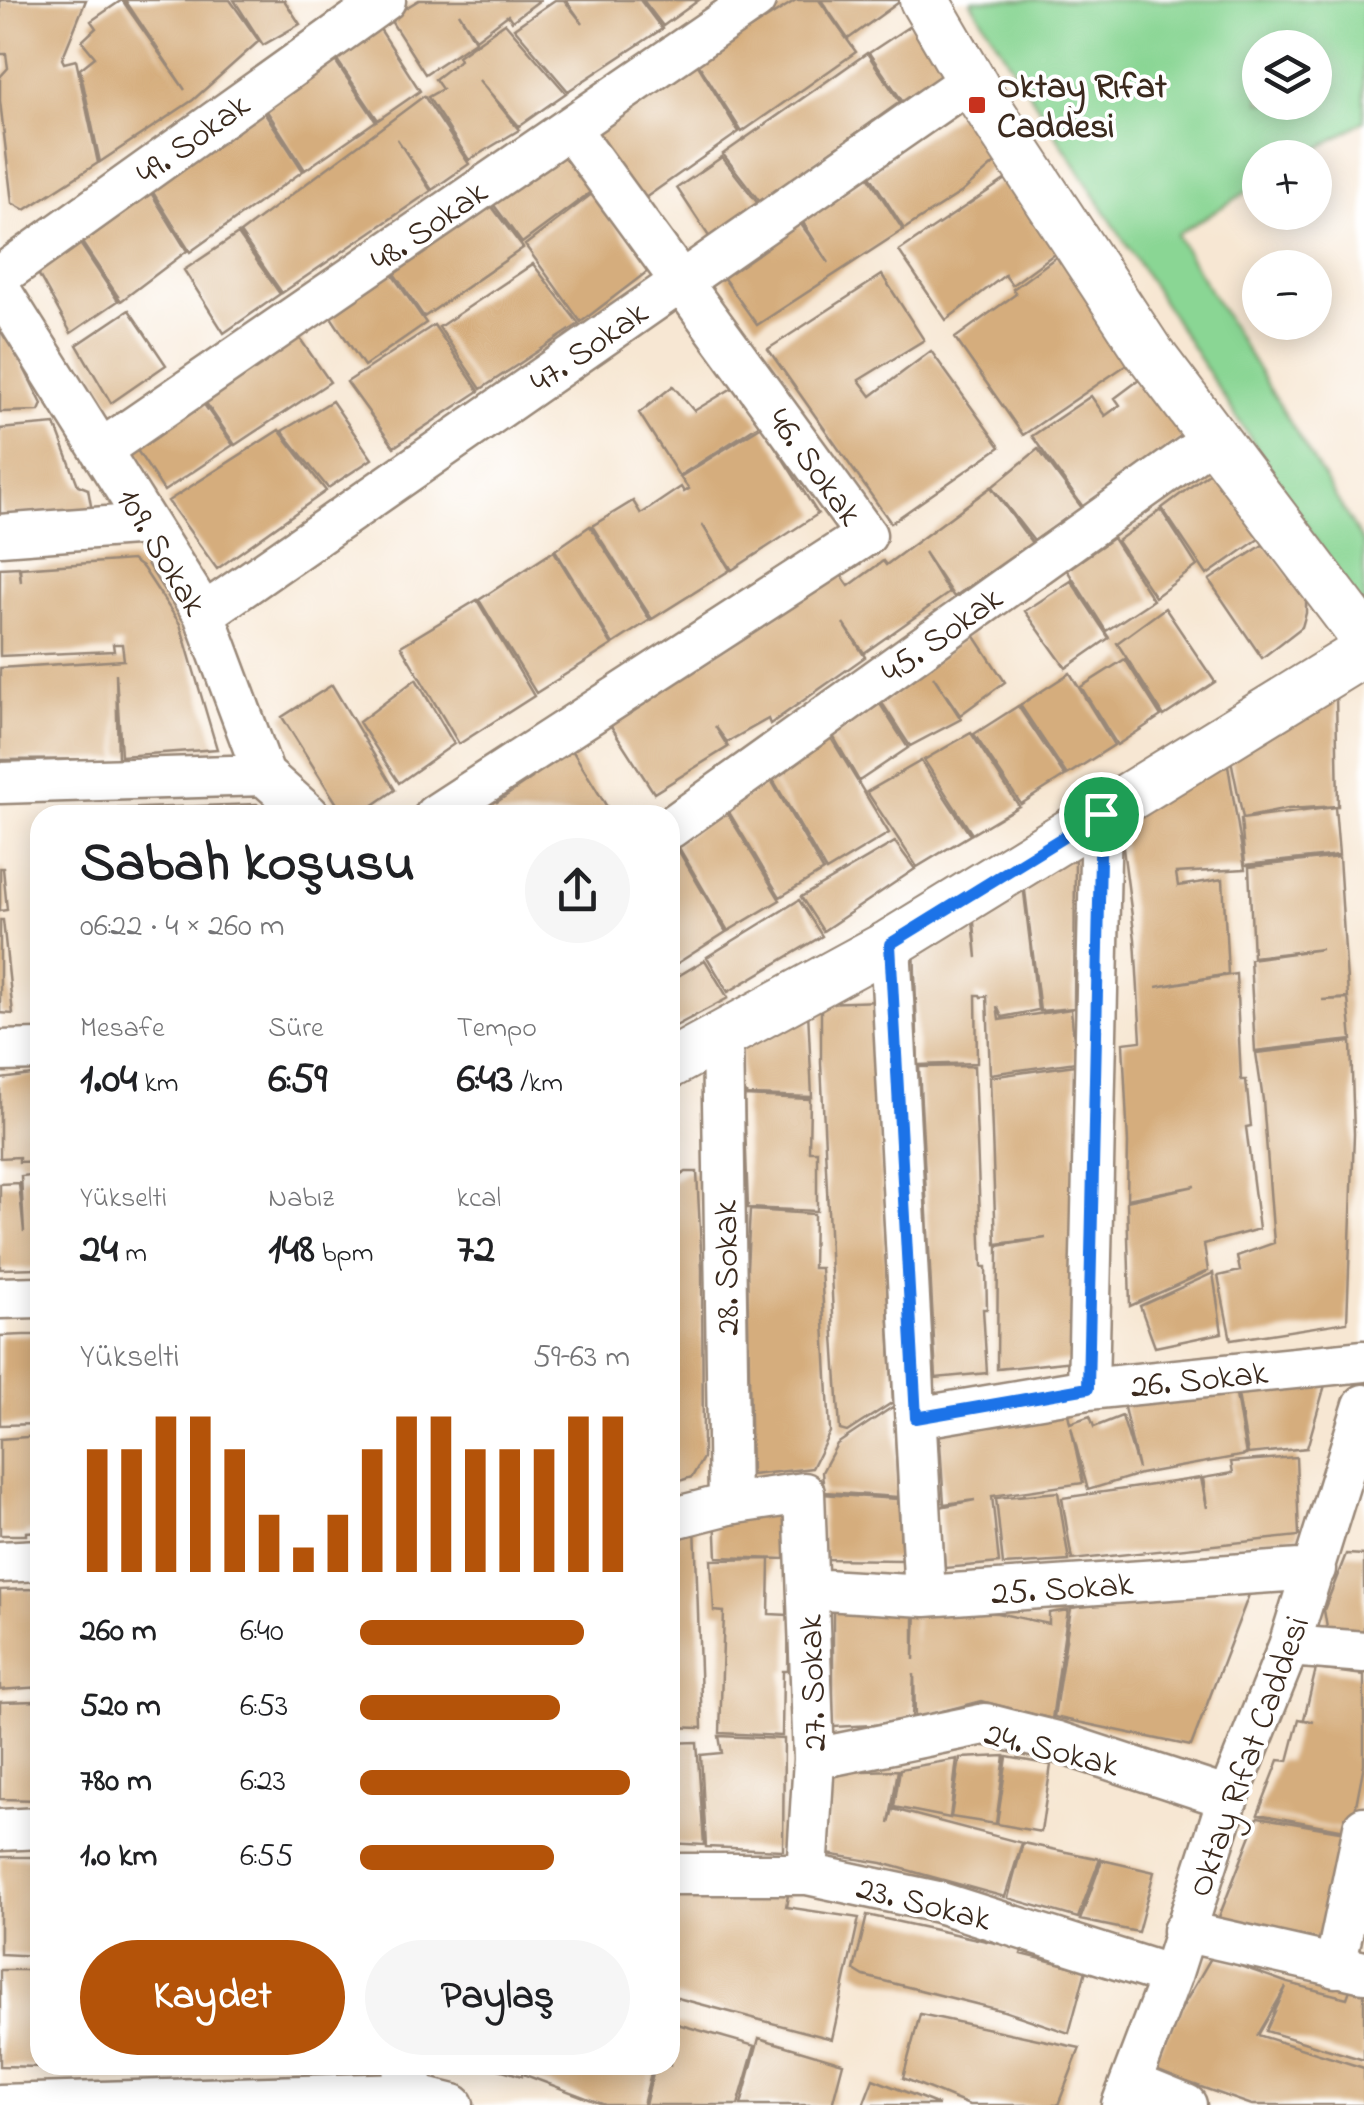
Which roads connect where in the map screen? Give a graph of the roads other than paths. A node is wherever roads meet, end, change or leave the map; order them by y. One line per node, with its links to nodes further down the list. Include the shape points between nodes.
1 (385, 0): 4 (street, 49. Sokak)
2 (755, 0): 6 (street, 48. Sokak)
3 (924, 0): 5 (street)
4 (344, 11): 7 (street, 49. Sokak)
5 (972, 79): 8 (street, 47. Sokak); 10 (street)
6 (569, 128): 8 (street, 46. Sokak); 11 (street, 48. Sokak)
7 (0, 276)
8 (681, 281): 14 (street, 47. Sokak); 20 (street, 46. Sokak, via 866,534)
9 (0, 290): 11 (street, 109. Sokak)
10 (1213, 440): 15 (street); 22 (street, 45. Sokak)
11 (101, 450): 12 (street, 109. Sokak)
12 (147, 524): 13 (street); 14 (street, 109. Sokak)
13 (0, 535)
14 (204, 614): 17 (street, 109. Sokak)
15 (1364, 637)
16 (1364, 652): 21 (street)
17 (264, 774): 18 (street); 19 (street, 109. Sokak)
18 (0, 783)
19 (297, 805)
20 (449, 805)
21 (1101, 814): 23 (street); 31 (street)
22 (680, 821)
23 (890, 944): 24 (street); 33 (street)
24 (722, 1033): 27 (street); 34 (street, 28. Sokak)
25 (0, 1050): 26 (street)
26 (30, 1050)
27 (680, 1058)
28 (30, 1297): 29 (street)
29 (0, 1298)
30 (1364, 1362): 31 (street, 26. Sokak)
31 (1088, 1388): 33 (street, 26. Sokak)
32 (1363, 1415): 38 (street, Oktay Rıfat Caddesi)
33 (916, 1418): 40 (street)
34 (729, 1504): 35 (street); 39 (street, 27. Sokak, via 804,1492)
35 (680, 1516)
36 (30, 1560): 37 (street)
37 (0, 1562)
38 (1315, 1569): 40 (street, 25. Sokak); 41 (street, Oktay Rıfat Caddesi)
39 (808, 1590): 40 (street, 25. Sokak); 43 (street, 27. Sokak)
40 (925, 1596)
41 (1289, 1646): 42 (street); 44 (street, Oktay Rıfat Caddesi)
42 (1364, 1652)
43 (814, 1758): 44 (street, 24. Sokak, via 985,1724); 49 (street, 27. Sokak)
44 (1228, 1798): 50 (street, Oktay Rıfat Caddesi)
45 (1364, 1827): 51 (street)
46 (30, 1828): 47 (street)
47 (0, 1830)
48 (680, 1874): 49 (street, 23. Sokak)
49 (807, 1874): 52 (street, 23. Sokak, via 938,1902)
50 (1184, 1931): 51 (street); 52 (street, Oktay Rıfat Caddesi)
51 (1349, 1969)
52 (1171, 1976): 54 (street, Oktay Rıfat Caddesi)
53 (406, 2088): 55 (street); 56 (street)
54 (1127, 2094): 57 (street)
55 (0, 2104)
56 (452, 2105)
57 (1186, 2105)

